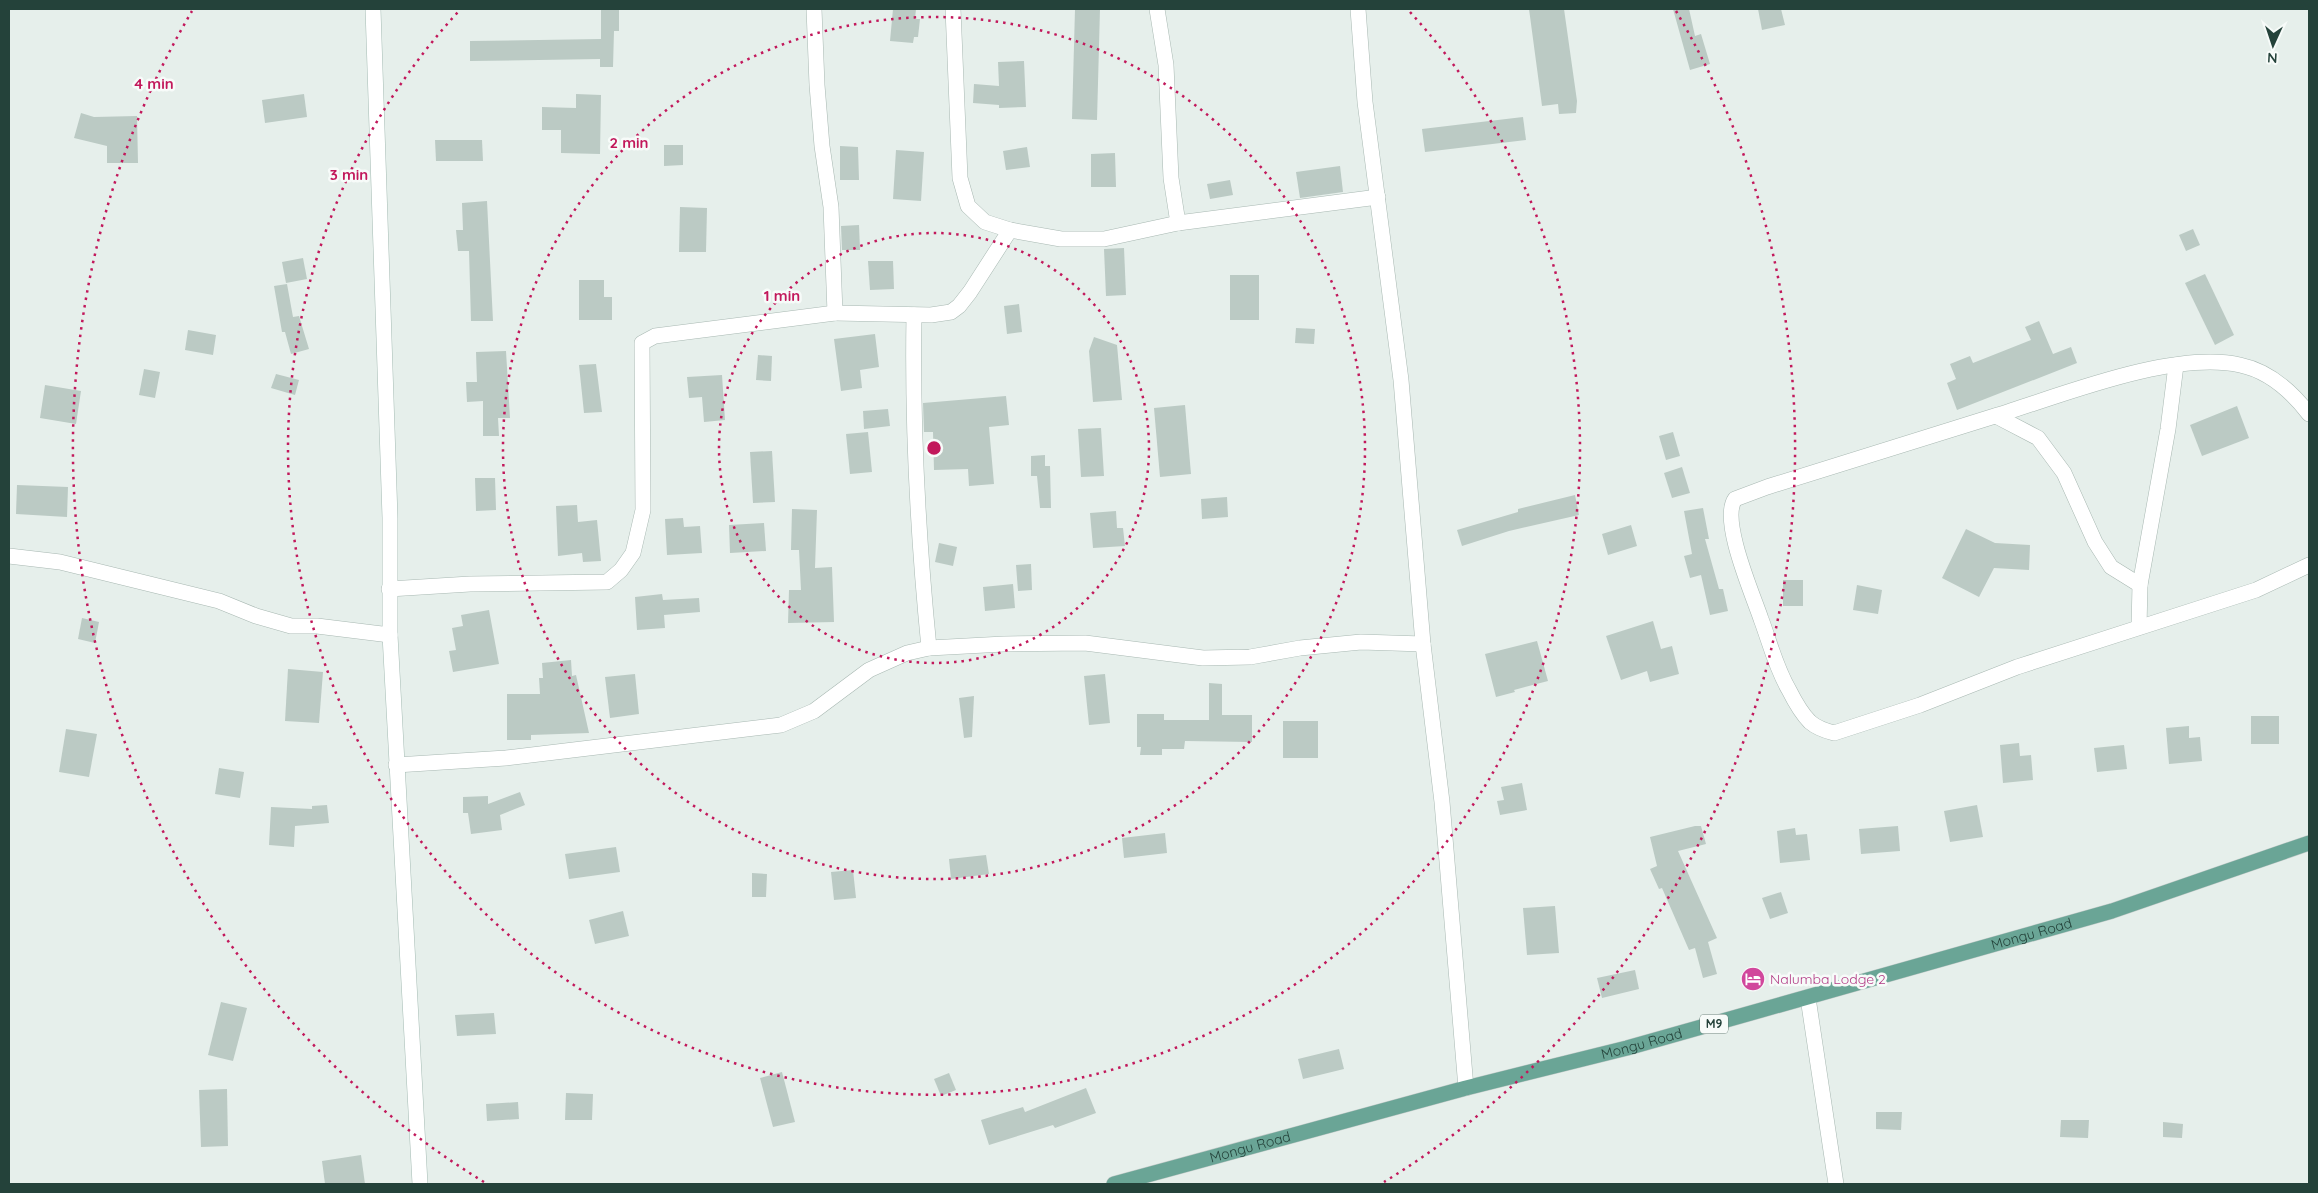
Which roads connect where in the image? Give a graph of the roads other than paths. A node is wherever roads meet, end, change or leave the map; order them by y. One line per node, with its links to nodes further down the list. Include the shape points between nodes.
1 (373, 9): 17 (street)
2 (814, 9): 9 (street, via 822,146 831,207)
3 (952, 9): 8 (street, via 960,178 968,206 985,222)
4 (1157, 9): 7 (street, via 1166,66 1171,178)
5 (1358, 9): 6 (street)
6 (1378, 197): 7 (street); 20 (street, via 1401,380)
7 (1178, 223): 8 (street, via 1104,239 1061,239)
8 (1010, 230): 10 (street, via 959,306 951,312)
9 (835, 313): 10 (street); 17 (street, via 655,336 642,343 640,524 633,554 622,570 607,582)
10 (914, 315): 21 (street, via 916,488)
11 (2176, 365): 12 (street, via 2240,364 2269,376 2294,395); 13 (street, via 2111,379); 16 (street)
12 (2309, 414)
13 (1996, 416): 16 (street, via 2038,438 2064,473 2095,542 2112,567); 18 (street, via 1735,499 1731,504 1731,520 1744,574 1788,690 1810,722 1834,733 1920,705 2016,666)
14 (9, 556): 19 (street, via 60,562 219,601 291,626)
15 (2309, 565): 18 (street, via 2256,590)
16 (2140, 585): 18 (street)
17 (390, 589): 19 (street)
18 (2139, 627)
19 (390, 635): 22 (street)
20 (1423, 644): 21 (street, via 1361,642 1250,657 1203,658 1085,643); 25 (street, via 1442,802)
21 (929, 648): 22 (street, via 869,670 814,712 781,725 506,758)
22 (396, 765): 26 (street)
23 (2309, 843): 24 (main road, Mongu Road / M9, via 2112,911)
24 (1808, 998): 25 (main road, Mongu Road / M9); 28 (street)
25 (1466, 1088): 27 (main road, Mongu Road / M9)
26 (420, 1184)
27 (1114, 1184)
28 (1836, 1184)

